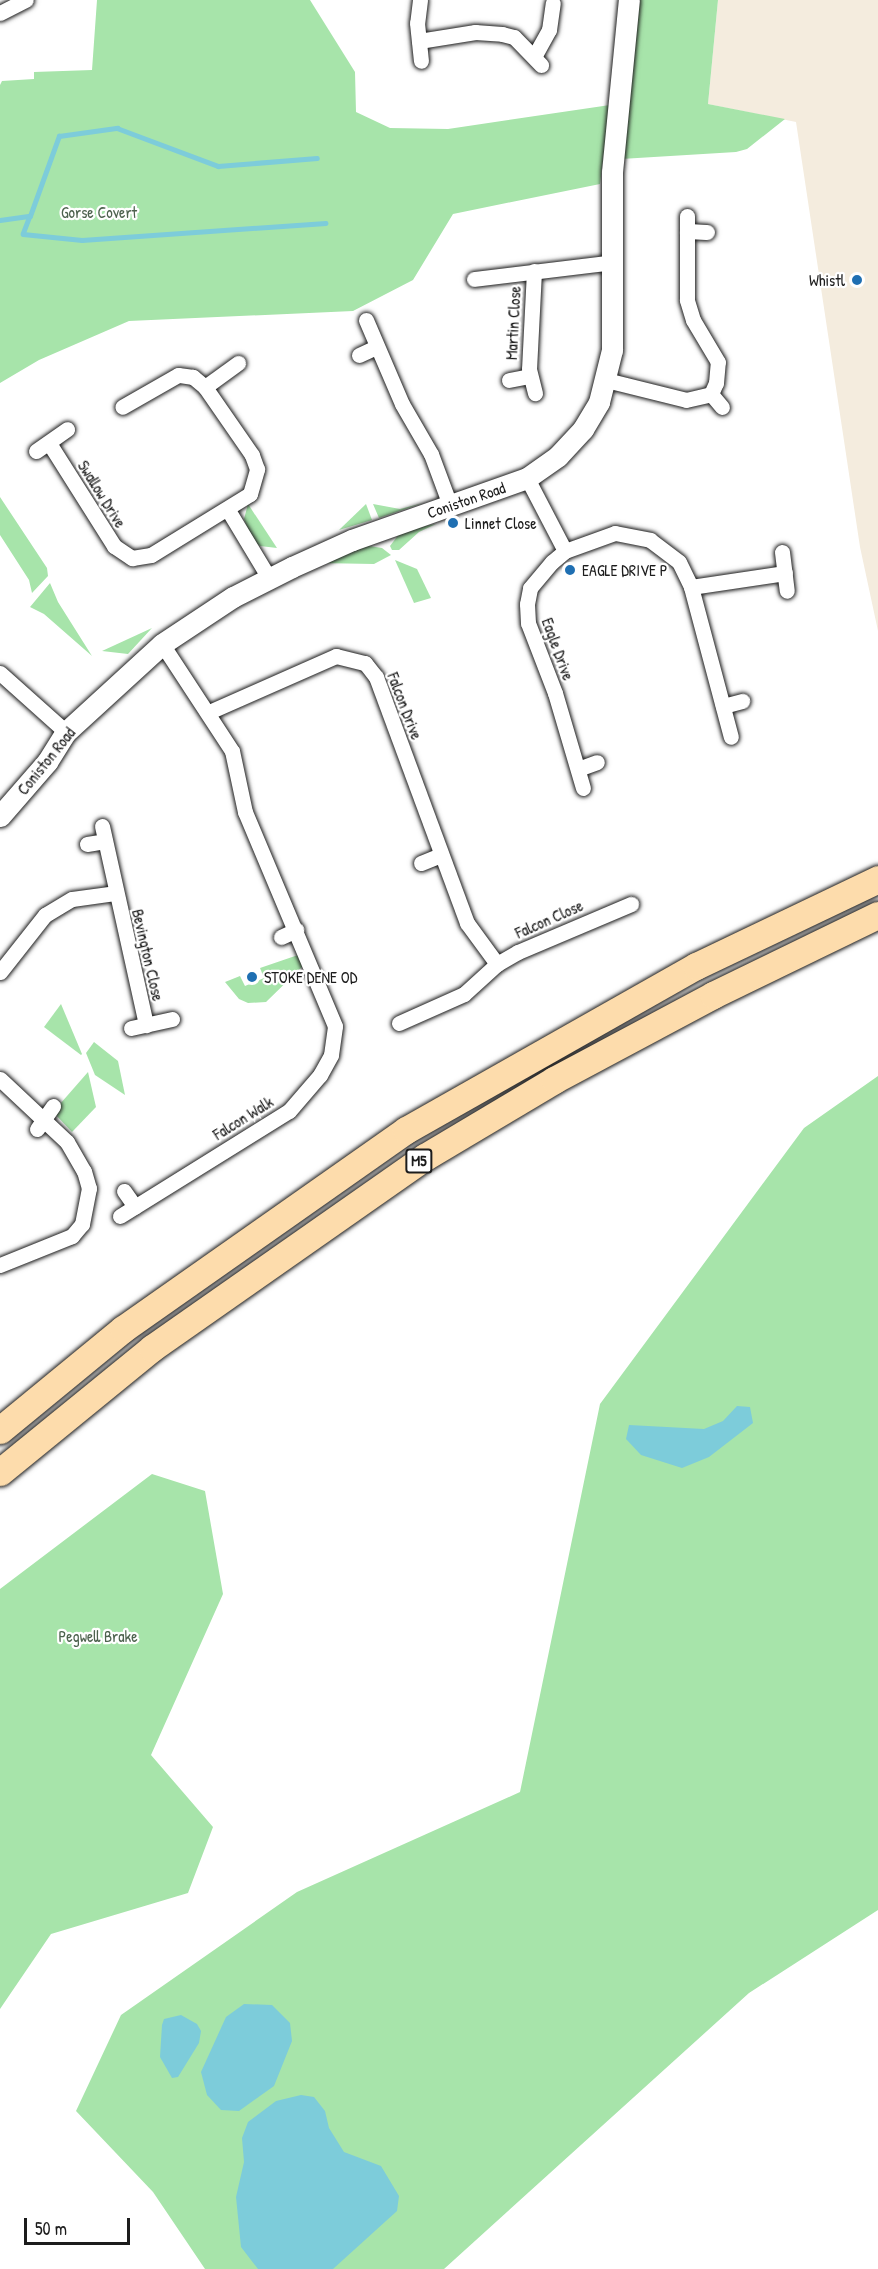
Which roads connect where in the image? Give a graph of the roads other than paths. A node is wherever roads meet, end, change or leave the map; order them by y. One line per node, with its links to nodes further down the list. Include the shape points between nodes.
1 (27, 0): 5 (street)
2 (420, 0): 6 (street)
3 (629, 0): 9 (street, Coniston Road, via 612,172)
4 (553, 3): 6 (street, via 549,30 538,60 514,37 488,31)
5 (0, 13)
6 (419, 41): 7 (street)
7 (422, 61)
8 (707, 232): 21 (street, via 687,224 687,300 693,320 720,367)
9 (614, 262): 10 (street, Martin Close); 18 (street, Coniston Road, via 612,350)
10 (534, 271): 11 (street, Martin Close); 16 (street, Martin Close)
11 (474, 279)
12 (366, 320): 13 (street)
13 (376, 347): 14 (street); 26 (street, via 431,454)
14 (359, 355)
15 (238, 363): 19 (street)
16 (530, 376): 17 (street, Martin Close); 20 (street, Martin Close)
17 (509, 380)
18 (606, 380): 21 (street, via 686,400); 25 (street, Coniston Road, via 583,429 558,456)
19 (204, 387): 22 (street, Swallow Drive, via 193,376 178,375); 27 (street, Swallow Drive, via 252,455 257,469 250,494)
20 (535, 393)
21 (711, 394): 23 (street)
22 (122, 407)
23 (722, 408)
24 (67, 429): 27 (street, Swallow Drive, via 42,447 114,546 132,558 151,555)
25 (527, 478): 26 (street, Coniston Road); 28 (street)
26 (450, 505): 31 (street, Coniston Road, via 352,540)
27 (228, 510): 31 (street)
28 (565, 551): 32 (street, Eagle Drive, via 615,533 635,534 679,562); 42 (street, Eagle Drive, via 540,573 530,588 528,623)
29 (782, 552): 30 (street)
30 (785, 573): 32 (street); 33 (street)
31 (269, 578): 34 (street, Coniston Road)
32 (691, 587): 37 (street, Eagle Drive)
33 (787, 591)
34 (162, 644): 38 (street); 39 (street, Coniston Road)
35 (0, 673): 39 (street)
36 (742, 701): 37 (street)
37 (723, 706): 40 (street, Eagle Drive)
38 (209, 712): 46 (street, Falcon Drive, via 336,656 365,663 376,677); 52 (street, via 232,751 245,812)
39 (66, 732): 44 (street, Coniston Road, via 47,762)
40 (731, 737)
41 (597, 762): 42 (street)
42 (578, 769): 43 (street, Eagle Drive)
43 (583, 788)
44 (0, 816)
45 (87, 844): 49 (street, Bevington Close, via 104,834)
46 (441, 855): 47 (street); 54 (street, Falcon Drive, via 467,923)
47 (421, 863)
48 (878, 879): 65 (highway, M5, via 696,966 406,1130 123,1329)
49 (115, 893): 55 (street, Bevington Close, via 72,899 45,915); 58 (street, Bevington Close)
50 (632, 904): 54 (street, Falcon Close, via 614,903)
51 (878, 915): 66 (highway, M5, via 713,995 554,1080 424,1158 152,1348)
52 (296, 930): 53 (street); 62 (street, Falcon Walk, via 334,1026 331,1055 320,1075 289,1111)
53 (281, 937)
54 (497, 964): 57 (street, Falcon Close, via 464,994)
55 (0, 972)
56 (172, 1019): 58 (street, Bevington Close)
57 (399, 1023)
58 (146, 1025): 59 (street, Bevington Close)
59 (131, 1028)
60 (0, 1079): 64 (street, via 45,1117 67,1142 89,1188 82,1224 57,1245)
61 (124, 1191): 62 (street)
62 (135, 1207): 63 (street, Falcon Walk)
63 (120, 1216)
64 (0, 1264)
65 (0, 1430)
66 (0, 1472)

